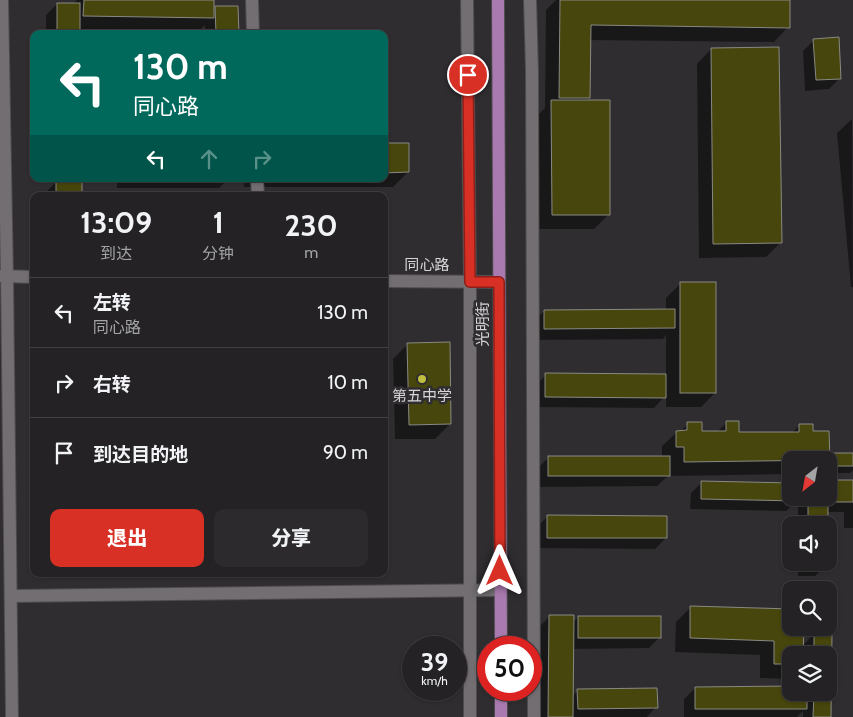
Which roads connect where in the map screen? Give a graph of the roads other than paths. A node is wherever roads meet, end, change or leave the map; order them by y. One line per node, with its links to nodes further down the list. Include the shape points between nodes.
1 (2, 0): 7 (street)
2 (252, 0): 6 (street)
3 (467, 0): 10 (street)
4 (498, 0): 11 (main road, 光明街)
5 (530, 0): 20 (street)
6 (253, 30)
7 (4, 276): 8 (street); 14 (street)
8 (30, 276)
9 (388, 281): 10 (street, 同心路)
10 (470, 282): 11 (street, 同心路); 12 (street)
11 (499, 282): 13 (main road, 光明街)
12 (470, 590): 13 (street); 14 (street); 18 (street)
13 (500, 590): 15 (main road, 光明街)
14 (11, 596): 17 (street)
15 (501, 636)
16 (501, 701): 19 (main road)
17 (12, 717)
18 (470, 717)
19 (501, 717)
20 (534, 717)

